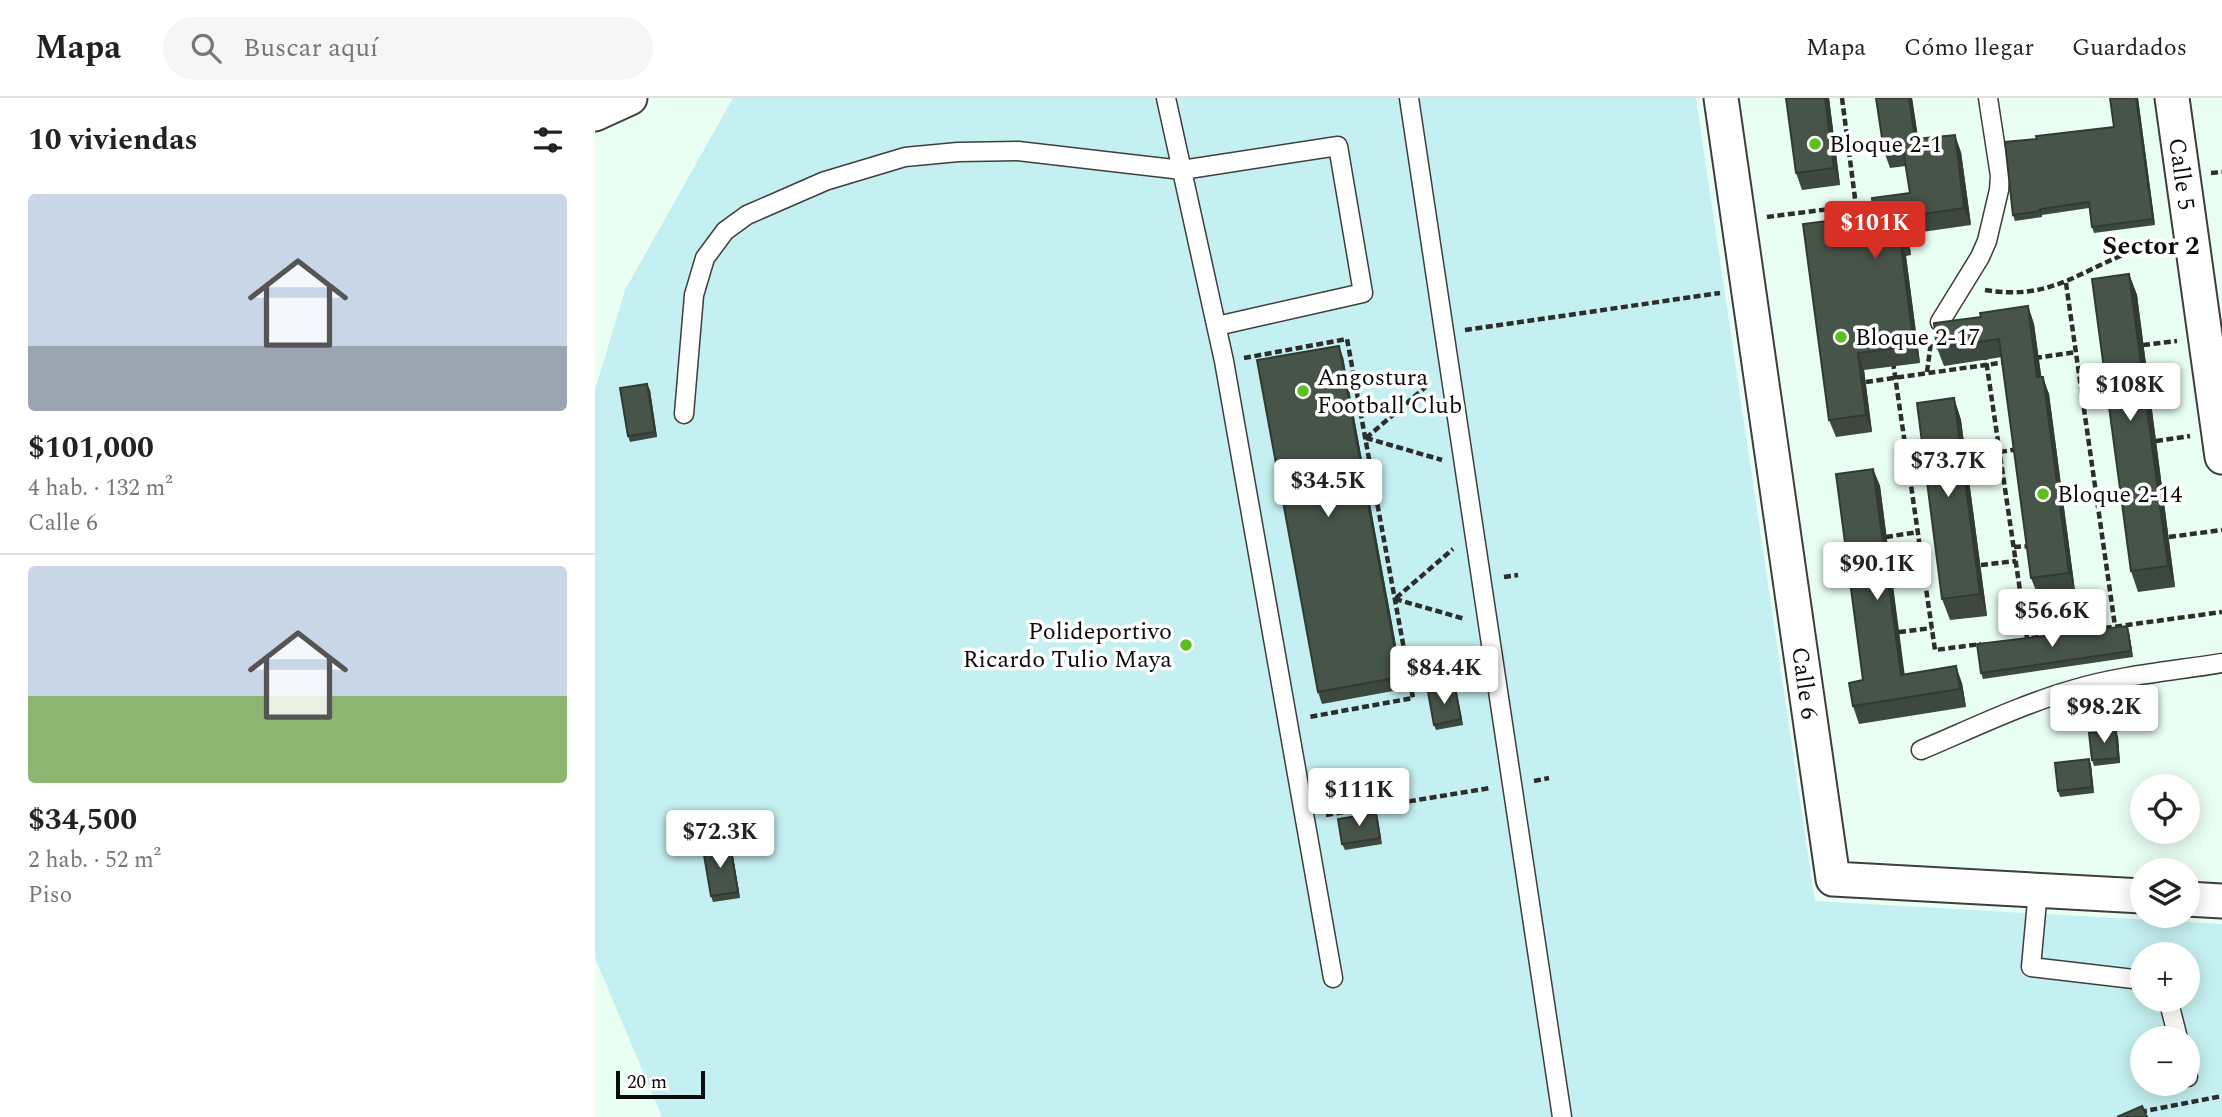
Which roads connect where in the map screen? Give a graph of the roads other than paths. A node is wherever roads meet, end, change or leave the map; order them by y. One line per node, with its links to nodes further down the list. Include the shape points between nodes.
1 (630, 98): 7 (street)
2 (1166, 98): 8 (lane)
3 (1409, 98): 22 (lane)
4 (1721, 98): 16 (street, Calle 6, via 1833,879)
5 (1988, 98): 9 (lane, via 1999,190 1987,241)
6 (2172, 98): 11 (street, Calle 5, via 2191,236)
7 (595, 114)
8 (1182, 170): 10 (lane); 10 (lane, via 1338,146 1363,293); 12 (lane, via 1029,152 905,157 825,181 747,215 725,231 705,258 694,295)
9 (1940, 323)
10 (1217, 326): 20 (lane)
11 (2215, 353): 13 (street, Calle 5)
12 (684, 414)
13 (2222, 457)
14 (2222, 663): 15 (lane, via 2075,688)
15 (1921, 750)
16 (2038, 890): 17 (street, Calle 6); 21 (lane, via 2031,968)
17 (2130, 895)
18 (2200, 900): 19 (street)
19 (2222, 901)
20 (1333, 978)
21 (2130, 979)
22 (1562, 1117)

